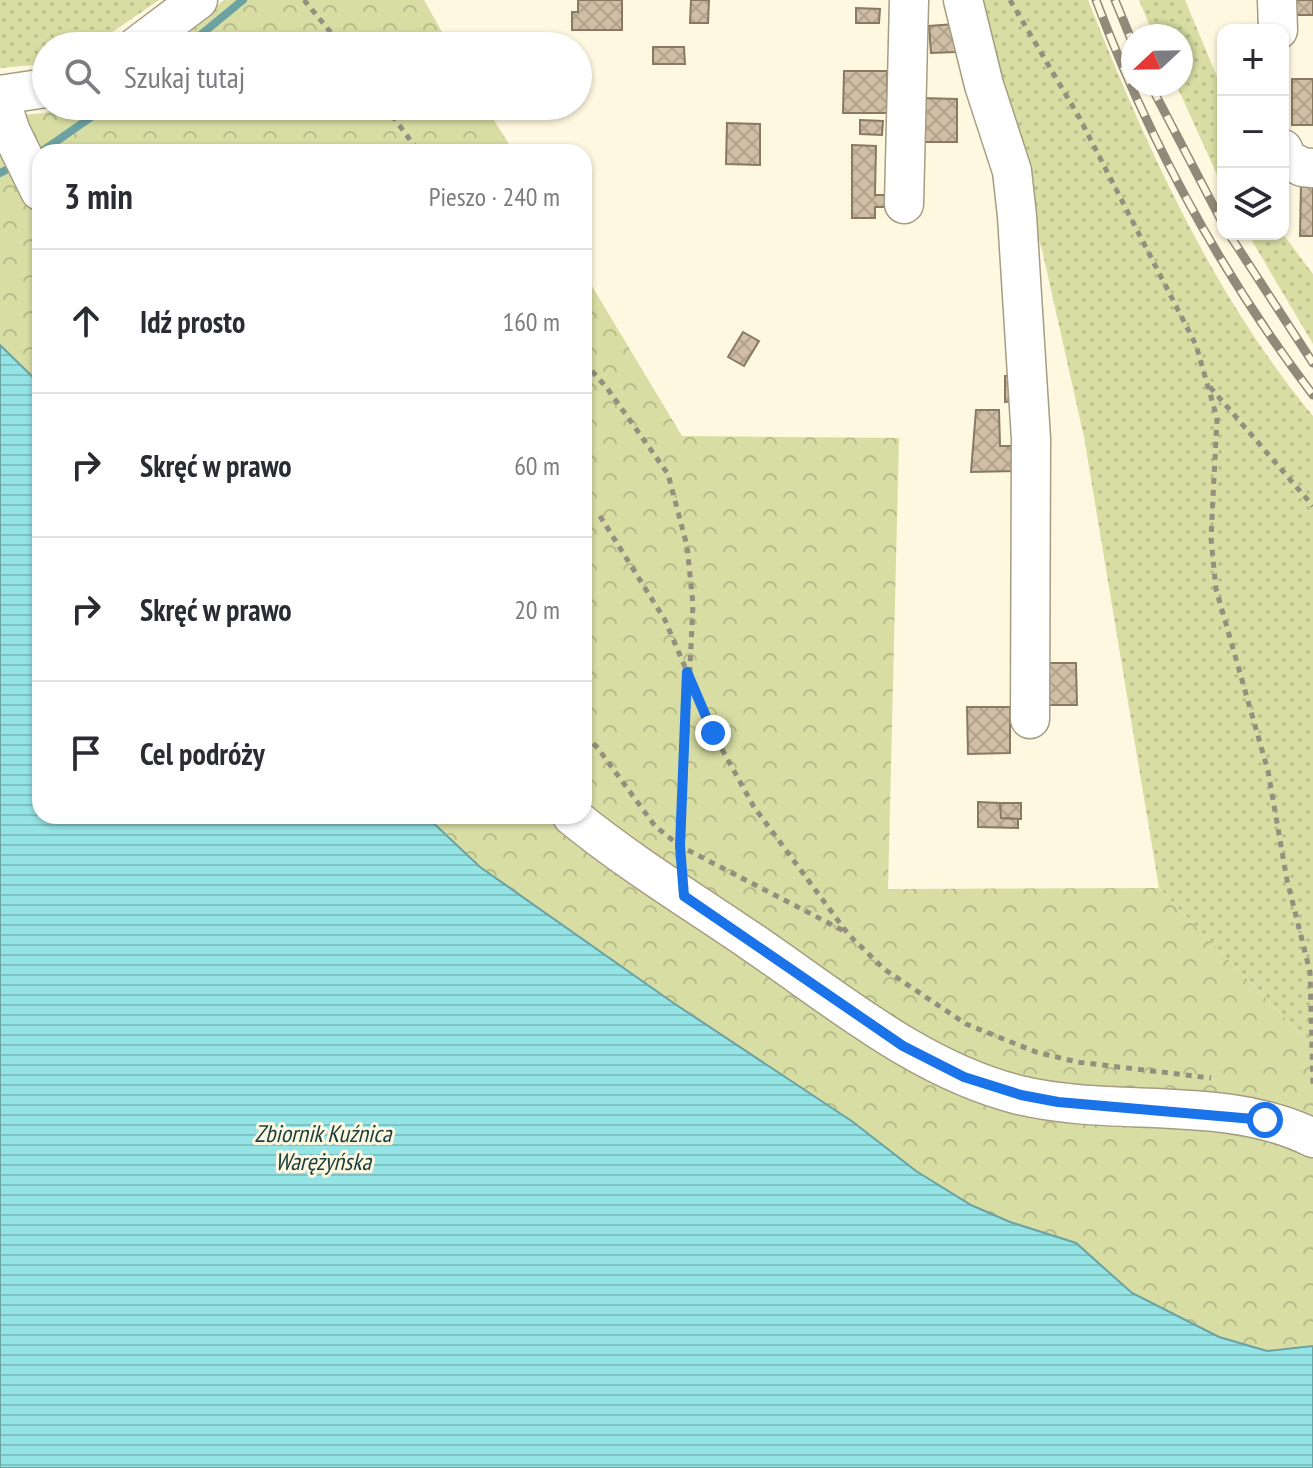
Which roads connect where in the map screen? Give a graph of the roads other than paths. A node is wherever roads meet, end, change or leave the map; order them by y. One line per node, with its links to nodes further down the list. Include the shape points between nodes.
1 (198, 0): 6 (street)
2 (909, 0): 12 (street)
3 (963, 0): 13 (street, via 1012,171 1017,216 1031,439)
4 (1277, 0): 5 (street)
5 (1278, 24)
6 (156, 32)
7 (32, 91): 8 (street)
8 (0, 97): 11 (street)
9 (1289, 160): 10 (street)
10 (1313, 168)
11 (32, 175)
12 (904, 204)
13 (1030, 719)
14 (583, 824): 15 (street, via 903,1046 964,1077 1058,1102 1265,1120)
15 (1313, 1138)

